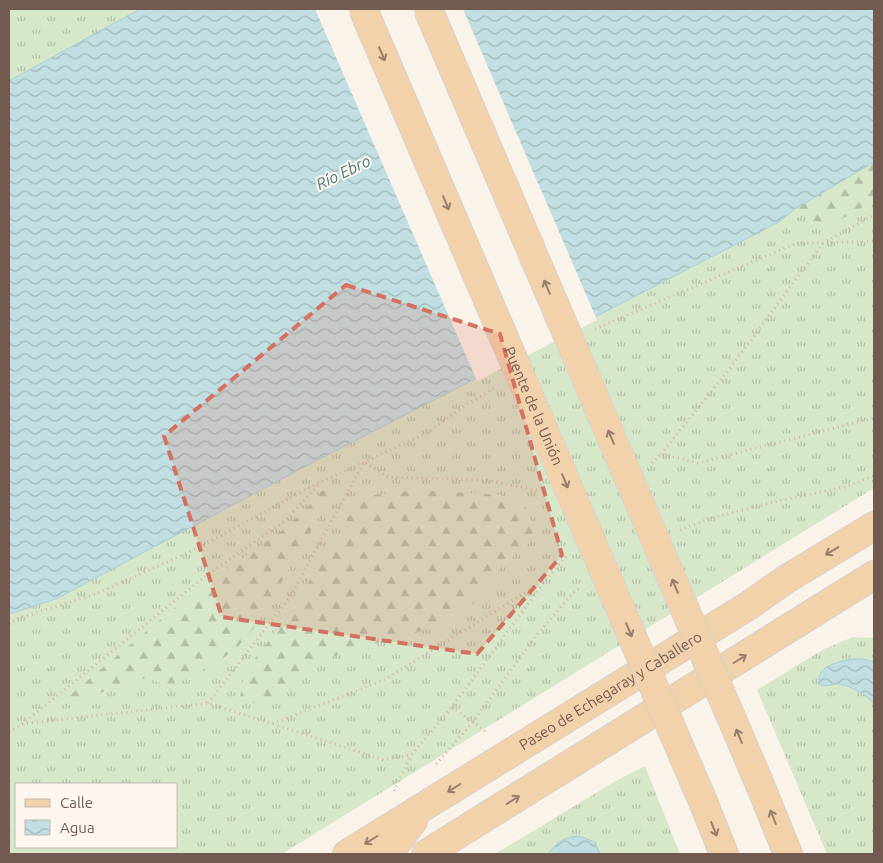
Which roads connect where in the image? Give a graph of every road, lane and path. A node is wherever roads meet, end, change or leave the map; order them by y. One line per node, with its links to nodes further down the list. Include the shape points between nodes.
1 (363, 9): 38 (main road, Puente de la Unión, one-way to 38, bridge)
2 (428, 9): 39 (main road, one-way to 2, bridge)
3 (874, 215): 5 (path)
4 (874, 241): 5 (path)
5 (823, 243): 6 (path, via 797,243); 9 (path)
6 (603, 325)
7 (466, 405): 10 (path, via 427,433)
8 (874, 418): 9 (path, via 698,463)
9 (661, 454): 11 (path)
10 (364, 462): 13 (path, via 388,477); 14 (path); 22 (path, via 290,597)
11 (648, 467)
12 (874, 476): 16 (path, via 845,487 711,518)
13 (486, 480)
14 (321, 482): 21 (path, via 198,548 96,594); 25 (path, via 286,520 203,578)
15 (874, 526): 32 (main road, Paseo de Echegaray y Caballero, one-way to 32)
16 (675, 532)
17 (571, 550): 19 (path)
18 (874, 575): 33 (main road, one-way to 18)
19 (546, 580): 23 (path); 26 (path, via 384,680)
20 (580, 587): 24 (path, via 535,637)
21 (9, 624)
22 (208, 703): 25 (path); 26 (path)
23 (452, 707): 24 (path); 29 (path)
24 (473, 722): 28 (path); 30 (path)
25 (22, 724): 27 (path)
26 (272, 724): 29 (path, via 384,760)
27 (9, 732)
28 (489, 734)
29 (411, 755): 31 (path)
30 (433, 767)
31 (391, 798)
32 (425, 806): 34 (main road, Paseo de Echegaray y Caballero, one-way to 34); 35 (main road)
33 (472, 826): 36 (main road); 37 (main road)
34 (347, 854)
35 (388, 854)
36 (426, 854)
37 (455, 854)
38 (724, 854)
39 (788, 854)

